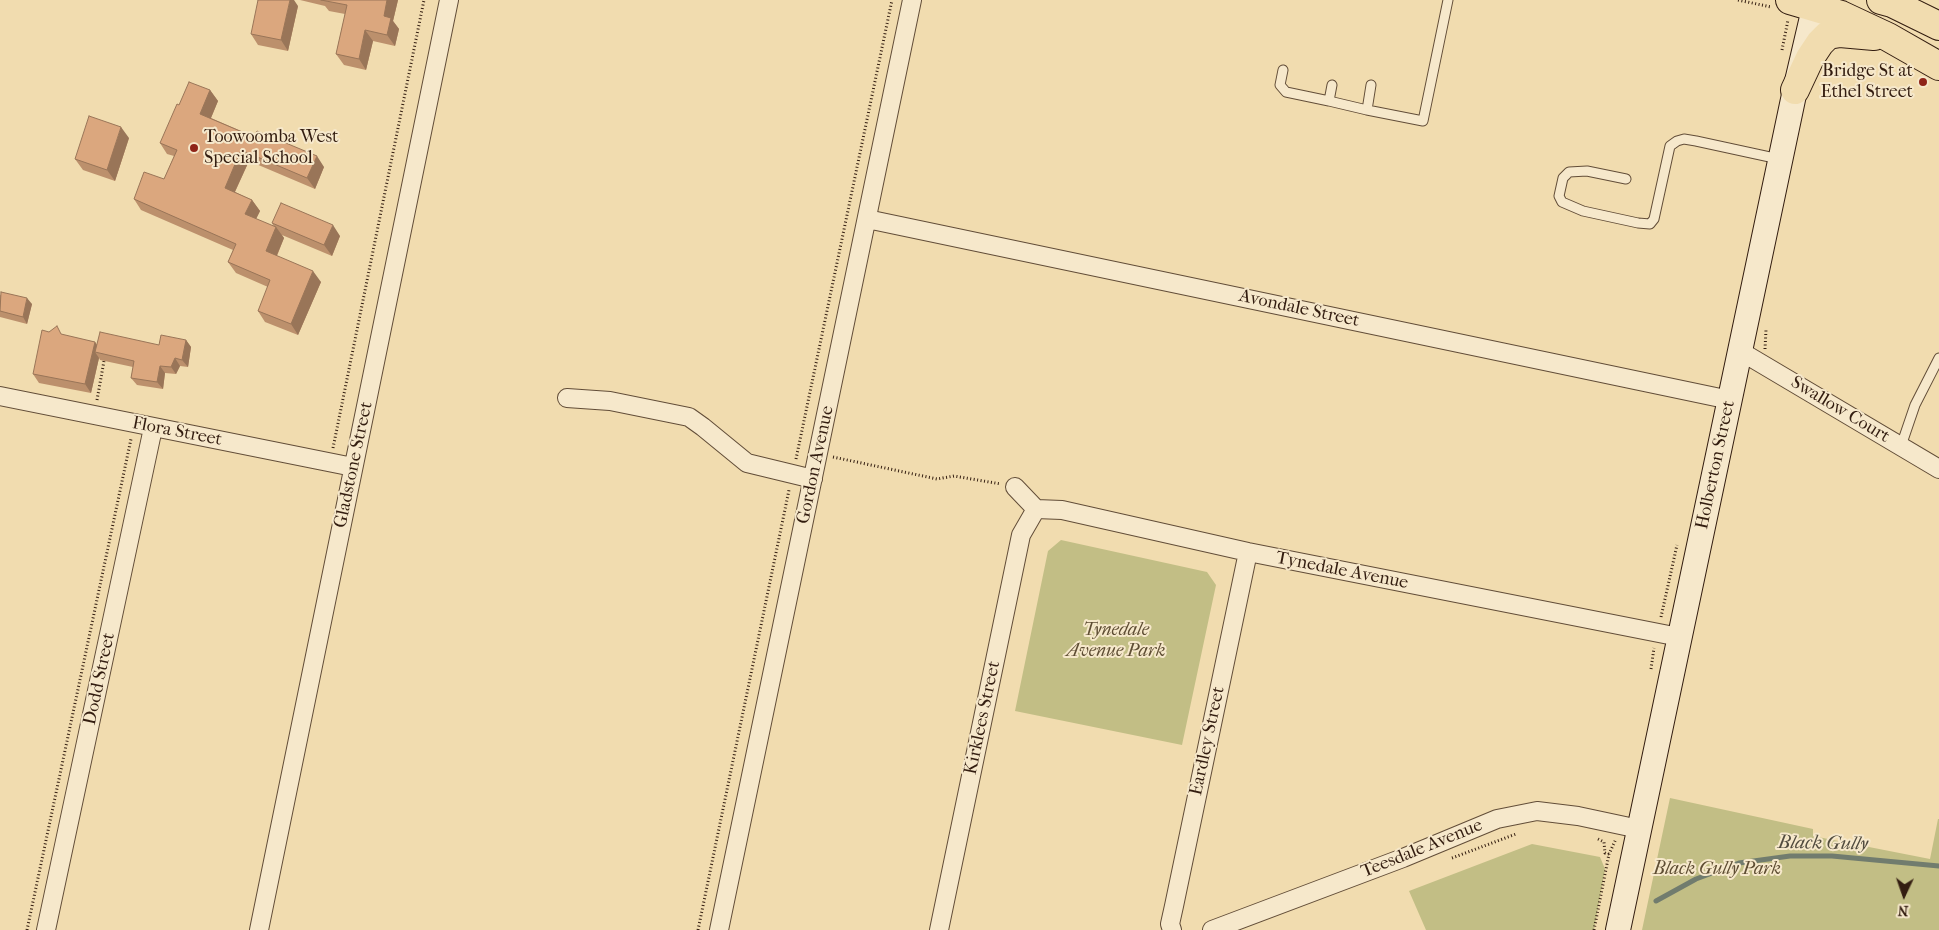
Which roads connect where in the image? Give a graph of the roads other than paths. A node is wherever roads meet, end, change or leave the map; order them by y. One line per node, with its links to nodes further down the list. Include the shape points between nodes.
1 (449, 0): 25 (street, Gladstone Street)
2 (912, 0): 17 (street, Gordon Avenue)
3 (1448, 0): 14 (lane, via 1423,122)
4 (1887, 1): 6 (main road)
5 (1800, 4): 7 (main road, via 1841,15); 12 (main road, Holberton Street)
6 (1939, 26)
7 (1888, 37): 8 (main road); 12 (main road, via 1840,33 1828,36 1810,58)
8 (1939, 66)
9 (1283, 70): 13 (lane, via 1280,85 1286,92)
10 (1332, 85): 13 (lane)
11 (1371, 85): 14 (lane)
12 (1795, 90): 15 (main road, Holberton Street)
13 (1330, 101): 14 (lane)
14 (1367, 110)
15 (1780, 159): 16 (lane, via 1696,141 1677,141 1670,146 1654,219 1650,224 1583,211 1562,202 1559,196 1563,178 1569,172 1588,171); 18 (main road, Holberton Street)
16 (1626, 179)
17 (867, 219): 22 (street, Avondale Street); 27 (street, Gordon Avenue)
18 (1740, 351): 22 (main road, Holberton Street); 24 (street, Swallow Court)
19 (1939, 358): 24 (lane, via 1915,405)
20 (0, 396): 23 (street, Flora Street)
21 (567, 398): 27 (street, via 610,400 689,417 747,463)
22 (1730, 400): 31 (main road, Holberton Street)
23 (153, 428): 25 (street, Flora Street); 33 (street, Dodd Street)
24 (1901, 446): 26 (street, Swallow Court)
25 (353, 467): 34 (street, Gladstone Street)
26 (1939, 468)
27 (813, 479): 35 (street, Gordon Avenue)
28 (1015, 487): 29 (street)
29 (1036, 509): 30 (street, Tynedale Avenue, via 1062,510); 36 (street, Kirklees Street, via 1021,535)
30 (1248, 552): 31 (street, Tynedale Avenue); 37 (street, Eardley Street, via 1170,924)
31 (1679, 637): 32 (main road, Holberton Street)
32 (1639, 829): 38 (street, Teesdale Avenue, via 1537,811 1497,819); 39 (main road, Holberton Street)
33 (46, 930)
34 (259, 930)
35 (719, 930)
36 (939, 930)
37 (1172, 930)
38 (1212, 930)
39 (1618, 930)

